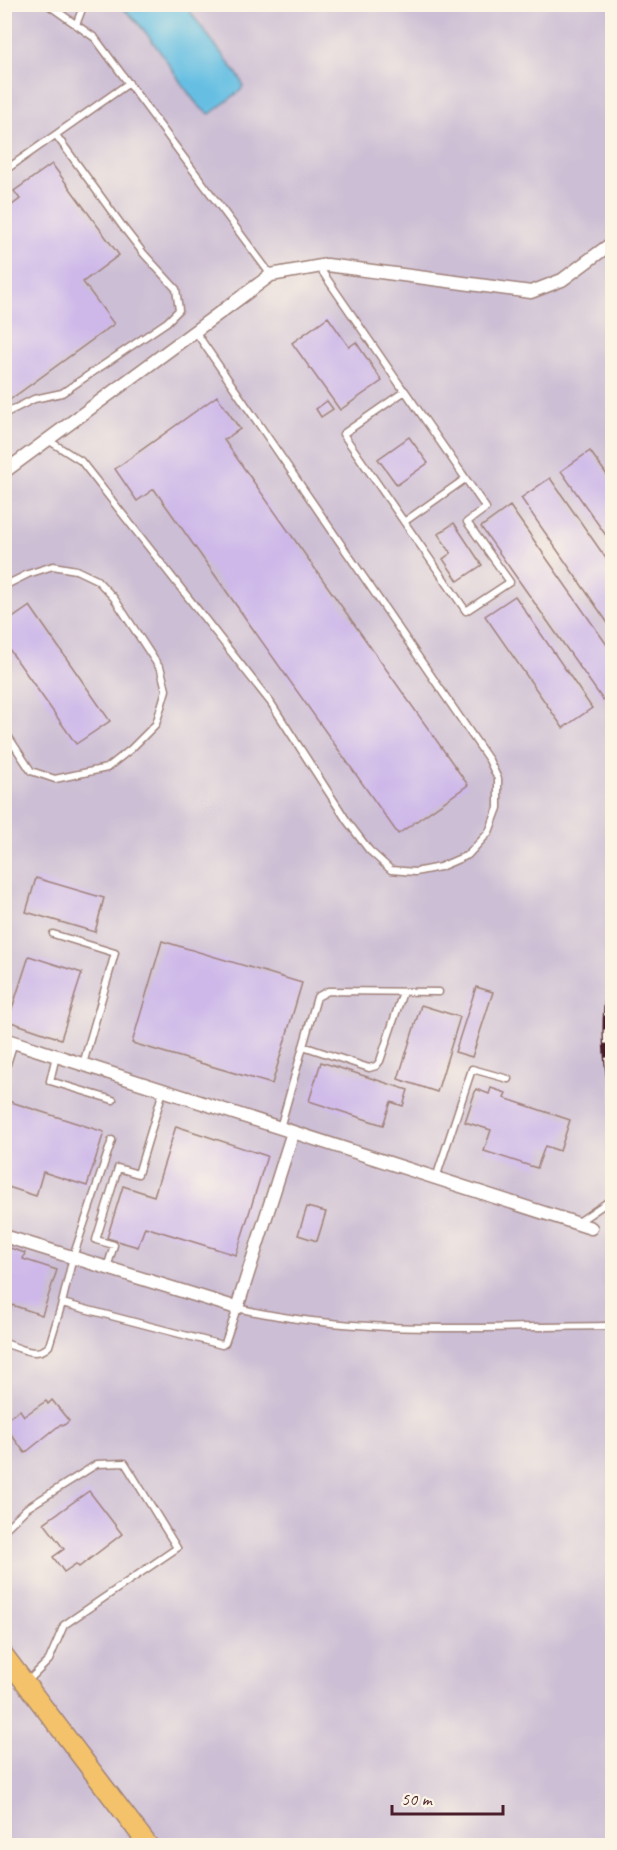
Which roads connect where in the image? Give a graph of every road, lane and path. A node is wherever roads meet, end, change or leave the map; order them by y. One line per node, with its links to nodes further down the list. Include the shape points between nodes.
1 (48, 4): 3 (lane)
2 (84, 4): 4 (lane)
3 (58, 7): 4 (lane)
4 (76, 25): 5 (lane, via 95,38)
5 (129, 83): 6 (lane); 10 (lane)
6 (56, 135): 7 (lane); 15 (lane, via 128,233 176,288 180,310 62,393 34,399)
7 (4, 171)
8 (612, 243): 9 (street, via 562,280 531,292 327,265)
9 (318, 267): 10 (street); 14 (lane)
10 (271, 275): 12 (street)
11 (612, 327): 13 (lane)
12 (195, 331): 16 (street); 16 (lane, via 489,760 498,779 498,808 489,832 468,855 415,872 391,870 369,850 271,703 81,461)
13 (612, 345)
14 (405, 391): 18 (lane); 19 (lane, via 344,434)
15 (4, 414)
16 (48, 440): 17 (street)
17 (7, 466)
18 (465, 479): 19 (lane); 19 (lane, via 486,508 467,522 510,582 466,611)
19 (404, 522)
20 (4, 586): 21 (lane, via 53,566 76,570 96,580 114,598 155,660 166,690 156,724 107,768 55,779 31,771)
21 (4, 730)
22 (53, 934): 28 (lane, via 115,953)
23 (403, 992): 24 (lane); 26 (lane, via 328,991 317,997); 26 (lane, via 376,1066 369,1068)
24 (439, 992)
25 (9, 1041): 27 (street); 29 (lane)
26 (303, 1046): 33 (lane)
27 (56, 1056): 28 (street); 32 (lane, via 50,1081)
28 (83, 1065): 31 (street)
29 (4, 1072)
30 (508, 1079): 36 (lane, via 472,1069)
31 (164, 1090): 33 (street); 42 (lane, via 138,1174 118,1168 96,1239 114,1245)
32 (113, 1100)
33 (280, 1128): 34 (street)
34 (293, 1132): 36 (street); 44 (street)
35 (112, 1140): 41 (lane)
36 (436, 1178): 38 (street)
37 (612, 1199): 38 (lane)
38 (576, 1223): 39 (street)
39 (591, 1228)
40 (4, 1236): 41 (street)
41 (73, 1257): 42 (street); 43 (lane)
42 (107, 1268): 44 (street)
43 (62, 1303): 44 (lane, via 222,1345); 46 (lane, via 46,1350 34,1352)
44 (237, 1308): 45 (lane, via 270,1316 383,1327)
45 (607, 1326)
46 (4, 1343)
47 (4, 1530): 49 (lane, via 27,1508 97,1464 124,1463 177,1548 64,1625 49,1660)
48 (4, 1655): 49 (main road)
49 (25, 1683): 50 (main road)
50 (149, 1845)

